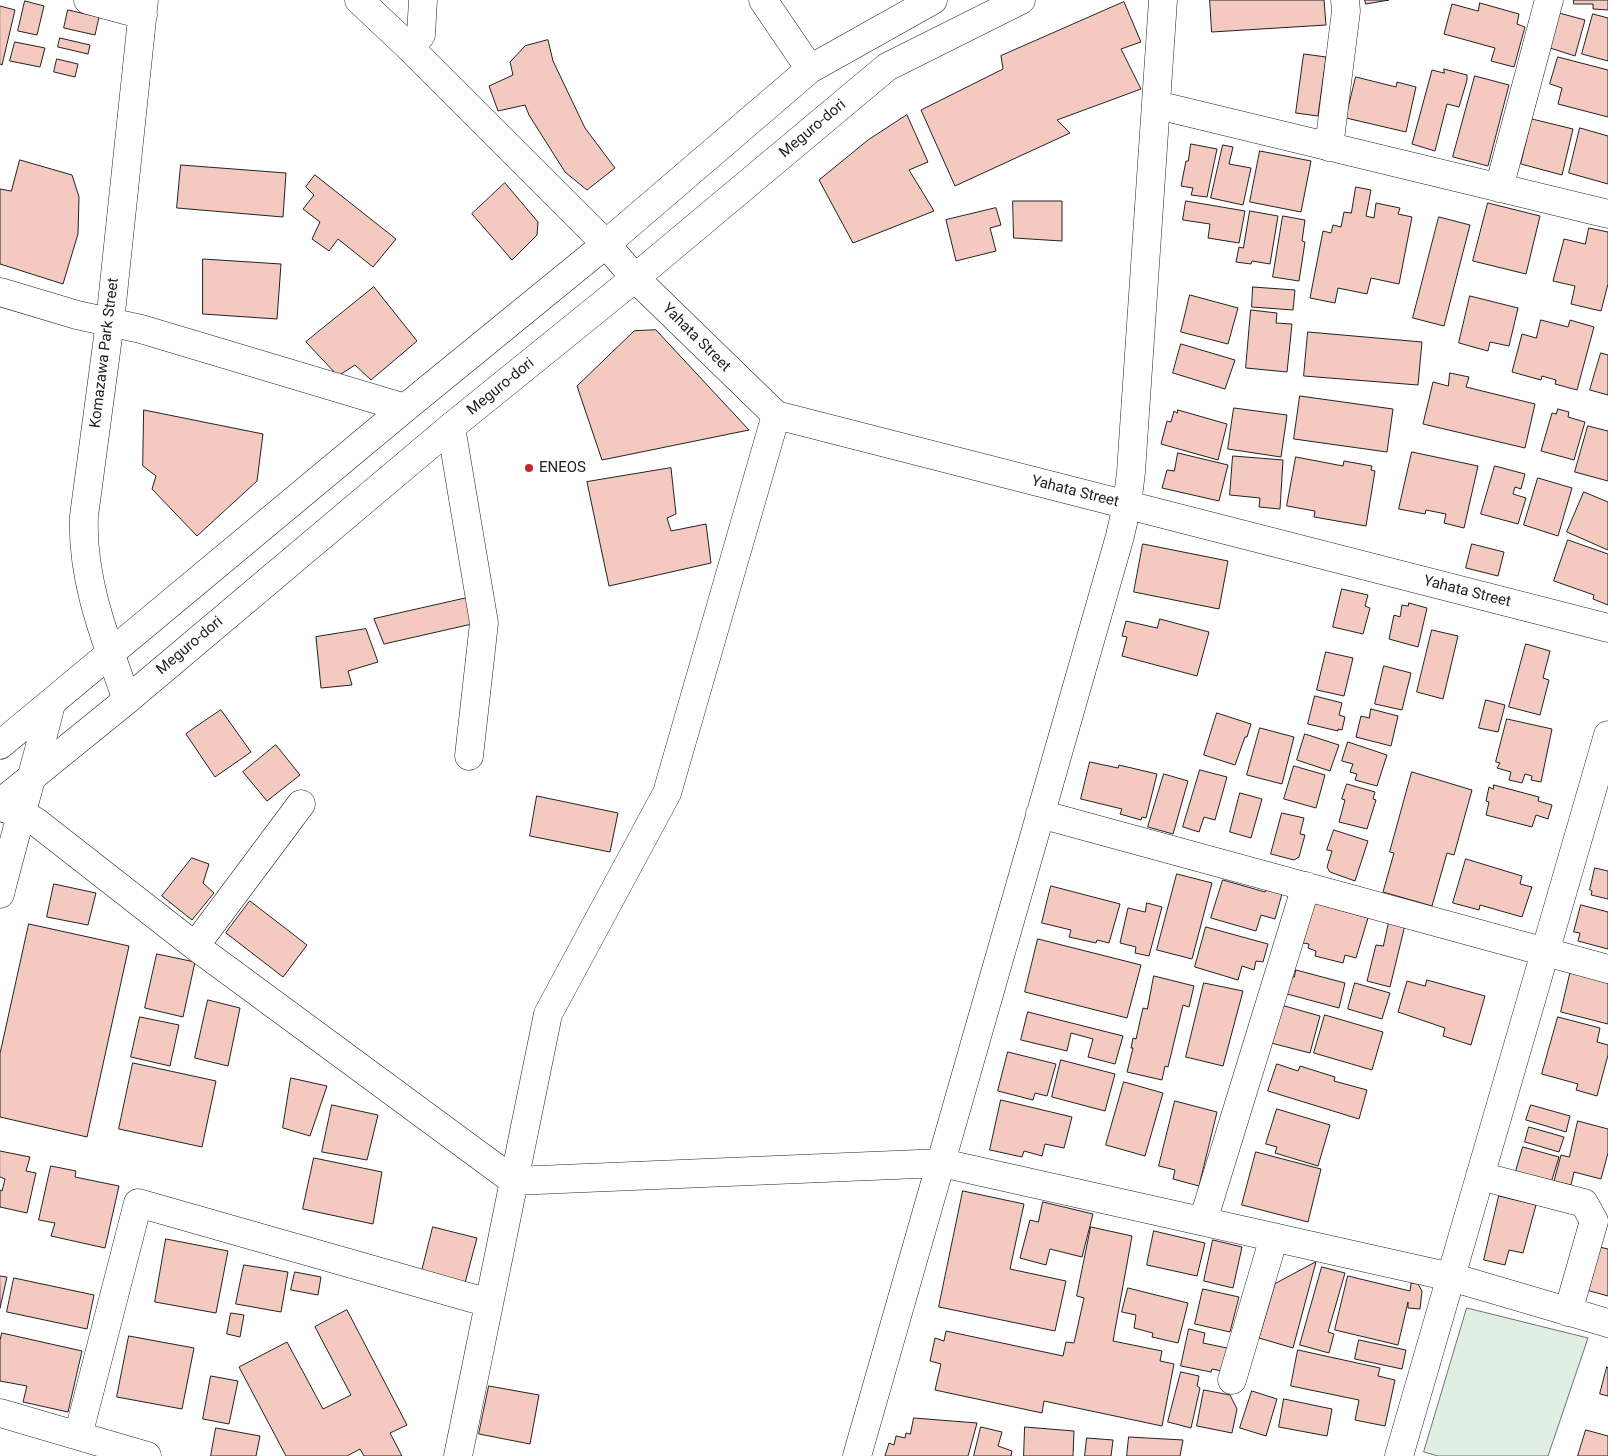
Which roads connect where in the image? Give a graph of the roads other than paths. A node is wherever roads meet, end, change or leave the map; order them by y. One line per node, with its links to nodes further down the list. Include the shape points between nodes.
1 (88, 0): 10 (street)
2 (359, 0): 11 (street, Yahata Street)
3 (423, 0): 11 (street, via 421,35)
4 (763, 0): 12 (street)
5 (933, 0): 12 (street)
6 (1021, 0): 18 (street, Meguro-dori, via 887,67)
7 (1163, 0): 13 (street)
8 (1345, 0): 14 (street)
9 (1549, 0): 15 (street)
10 (144, 7): 20 (street, Komazawa Park Street)
11 (410, 48): 17 (street, Yahata Street)
12 (810, 69): 17 (street)
13 (1157, 105): 14 (street); 24 (street)
14 (1330, 147): 15 (street)
15 (1499, 188): 16 (street)
16 (1608, 214)
17 (606, 244): 18 (street, Yahata Street); 21 (street)
18 (636, 278): 22 (street, Yahata Street); 23 (street, Meguro-dori)
19 (0, 292): 20 (street)
20 (110, 322): 21 (street); 26 (street, Komazawa Park Street, via 83,537 88,577)
21 (405, 408): 26 (street)
22 (776, 415): 24 (street, Yahata Street); 43 (street, via 667,792 548,1014)
23 (451, 426): 27 (street, Meguro-dori); 31 (street, via 484,623)
24 (1127, 505): 25 (street, Yahata Street); 35 (street)
25 (1608, 628)
26 (110, 653): 27 (street, Komazawa Park Street); 28 (street)
27 (127, 700): 32 (street, Meguro-dori)
28 (51, 704): 30 (street); 32 (street)
29 (1608, 735): 39 (street)
30 (0, 745)
31 (469, 756)
32 (33, 777): 34 (street, Meguro-dori)
33 (301, 804): 38 (street)
34 (7, 808): 37 (street); 38 (street, via 35,821)
35 (1040, 814): 36 (street); 41 (street)
36 (1306, 886): 39 (street); 44 (street)
37 (0, 894)
38 (195, 946): 43 (street)
39 (1546, 952): 40 (street); 42 (street)
40 (1608, 969)
41 (942, 1163): 43 (street); 44 (street); 55 (street)
42 (1480, 1176): 46 (street); 48 (street, via 1584,1203 1594,1220)
43 (514, 1181): 47 (street)
44 (1203, 1221): 45 (street)
45 (1274, 1237): 46 (street); 50 (street)
46 (1451, 1278): 48 (street); 56 (street)
47 (489, 1303): 52 (street, via 138,1203); 54 (street)
48 (1568, 1312): 49 (street)
49 (1608, 1323)
50 (1232, 1380)
51 (0, 1413): 52 (street)
52 (78, 1436): 53 (street)
53 (146, 1456)
54 (458, 1456)
55 (857, 1456)
56 (1399, 1456)

